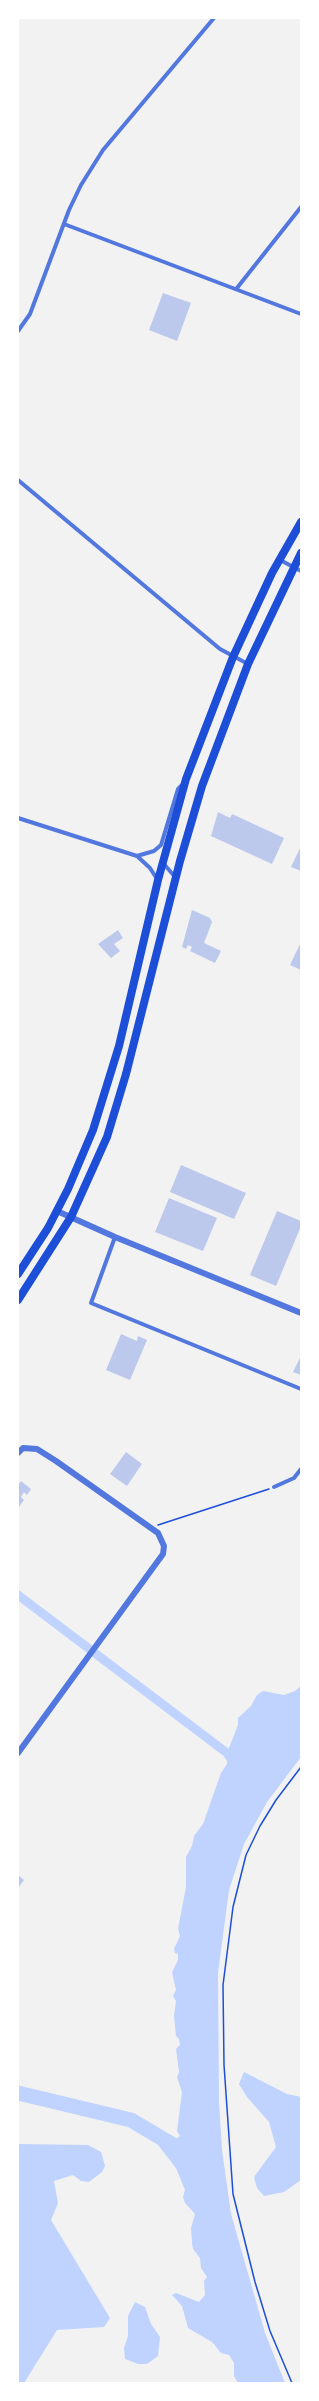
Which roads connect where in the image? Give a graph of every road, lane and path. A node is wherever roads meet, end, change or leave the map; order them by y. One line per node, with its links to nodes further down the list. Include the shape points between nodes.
1 (214, 18): 3 (street, via 103,150 73,199)
2 (301, 207): 4 (street)
3 (64, 224): 4 (street); 6 (street, via 30,314)
4 (237, 288): 5 (street)
5 (301, 314)
6 (18, 331)
7 (18, 480): 12 (street, via 220,649)
8 (301, 522): 10 (main road)
9 (301, 553): 11 (main road)
10 (280, 560): 11 (street); 12 (main road)
11 (297, 569): 13 (main road)
12 (233, 657): 13 (street); 14 (main road)
13 (248, 664): 18 (main road, via 212,756)
14 (185, 781): 16 (street, via 178,789 161,845 154,851); 17 (main road)
15 (18, 818): 16 (street)
16 (137, 856): 19 (street)
17 (162, 863): 18 (street); 19 (main road)
18 (176, 878): 21 (main road)
19 (158, 880): 20 (main road)
20 (119, 1046): 21 (street); 22 (main road, via 93,1130)
21 (131, 1052): 23 (main road, via 107,1137)
22 (57, 1210): 23 (street); 25 (main road)
23 (71, 1217): 24 (street); 26 (main road)
24 (115, 1237): 27 (street); 28 (street, via 91,1304)
25 (18, 1274)
26 (18, 1300)
27 (301, 1314)
28 (301, 1389)
29 (18, 1453): 33 (street, via 23,1448 37,1449 158,1533 163,1541 163,1554)
30 (301, 1469): 31 (street, via 294,1478)
31 (274, 1487): 32 (path)
32 (156, 1525)
33 (18, 1753)
34 (301, 1768): 35 (path, via 276,1800 246,1855 233,1907 223,1985 224,2073 233,2194 270,2331)
35 (292, 2383)

